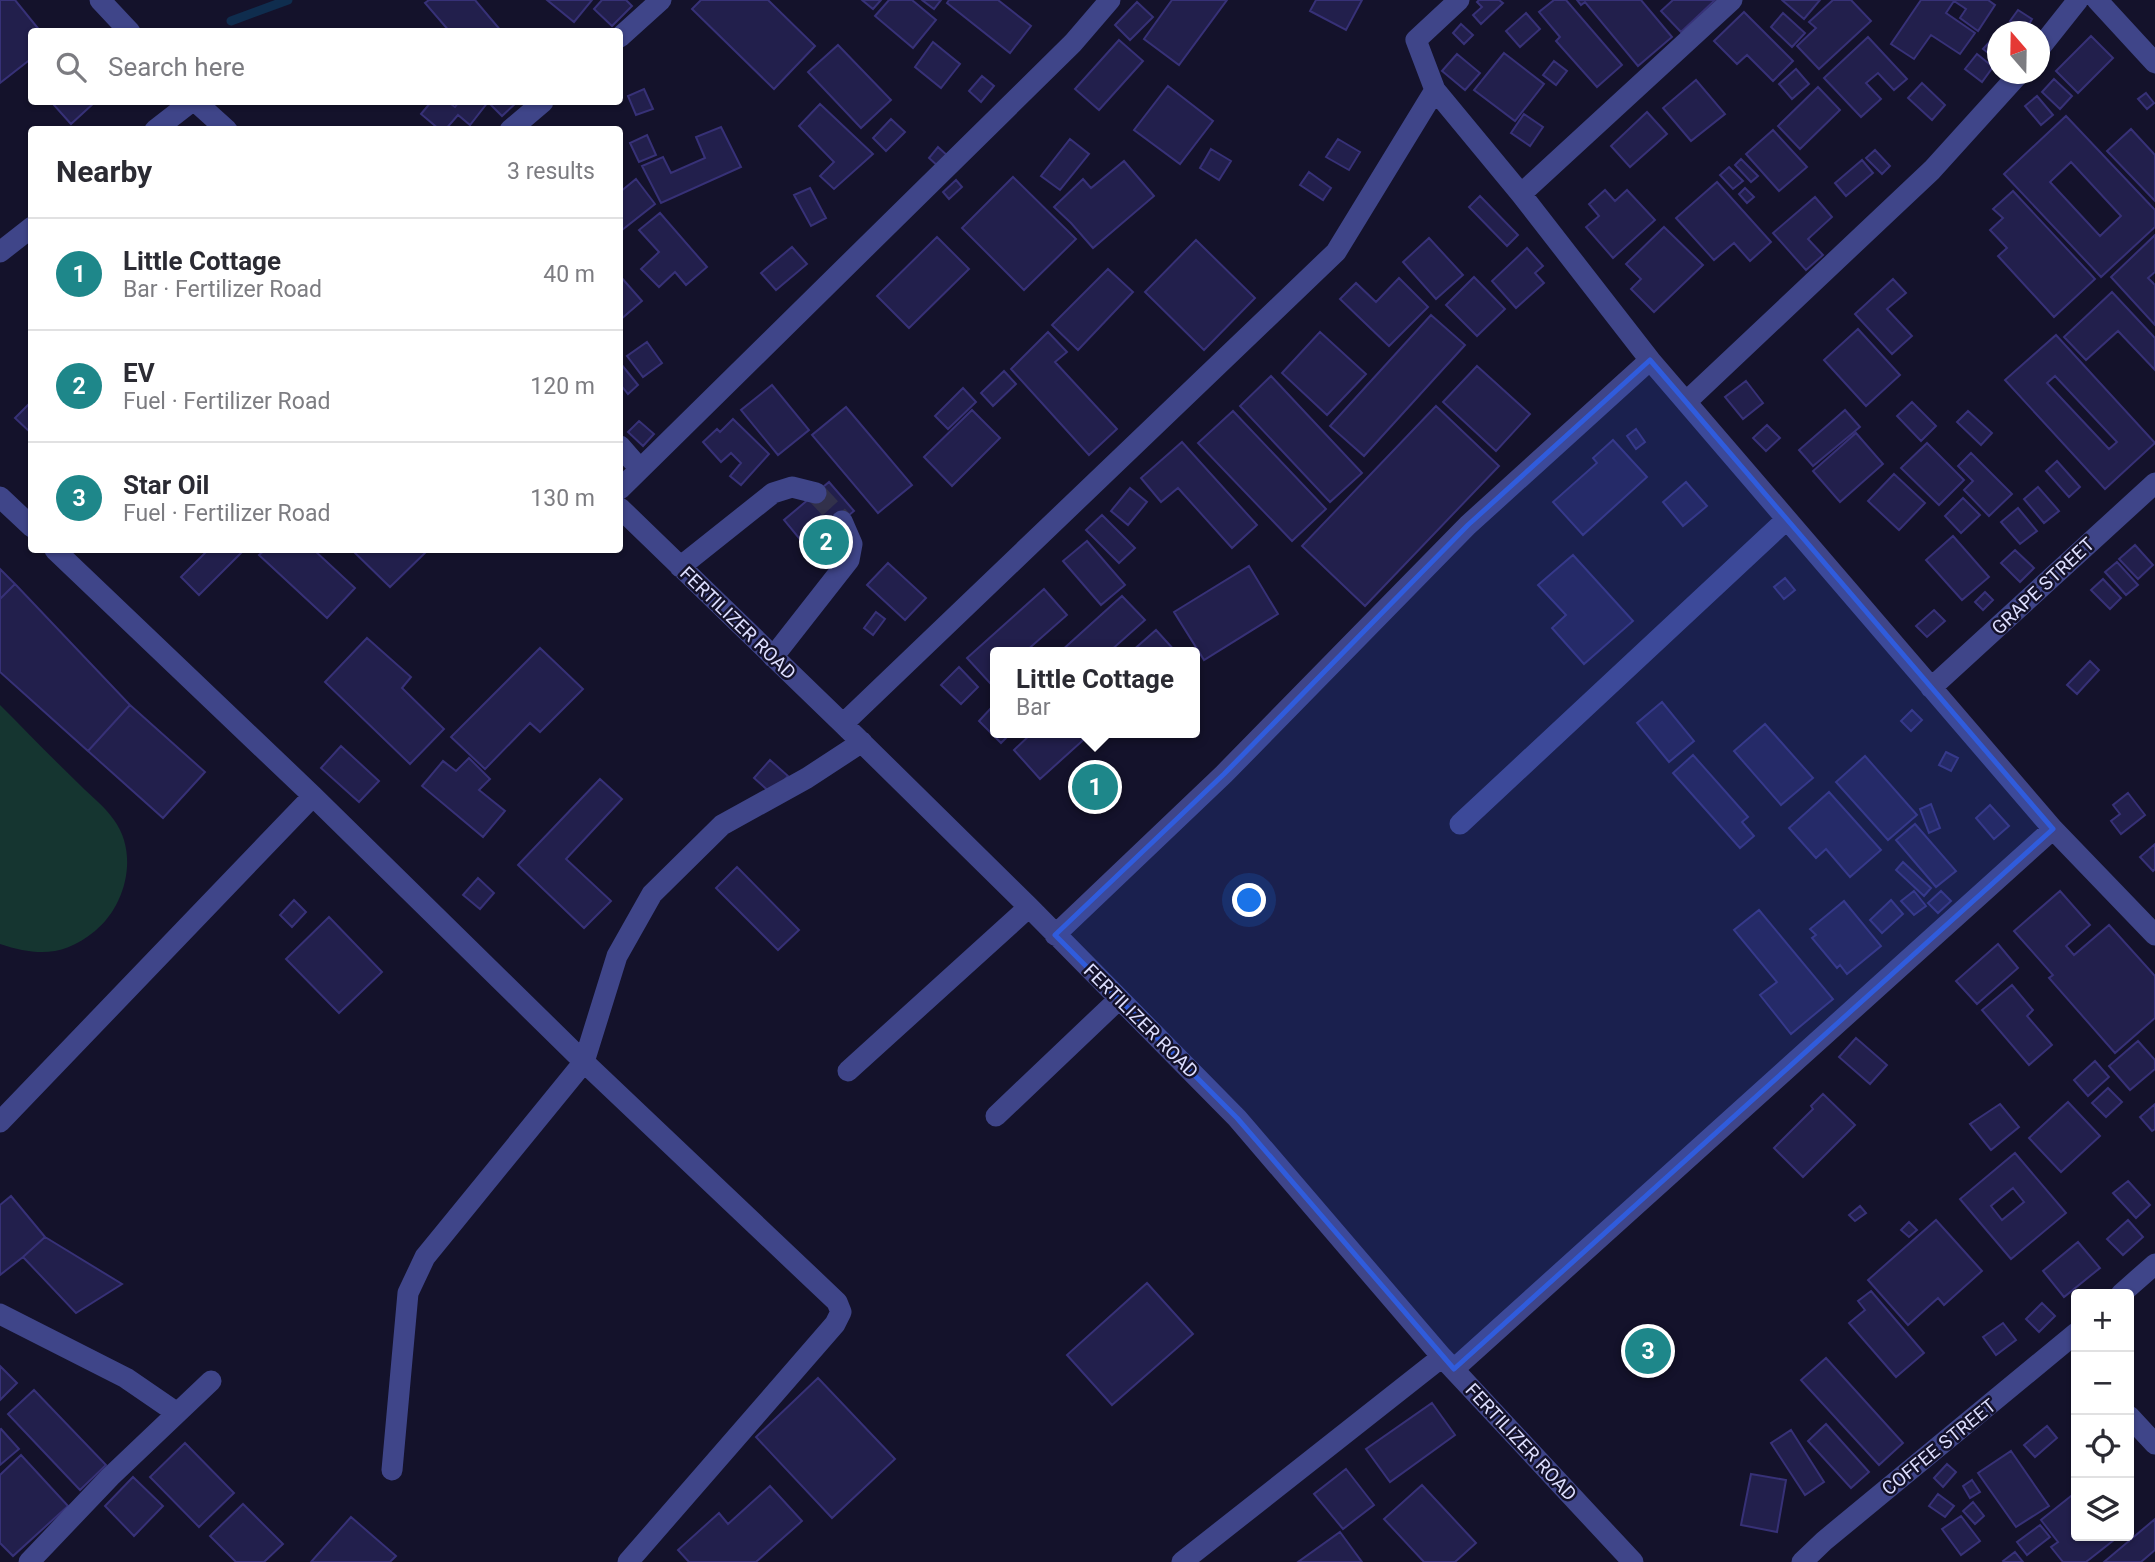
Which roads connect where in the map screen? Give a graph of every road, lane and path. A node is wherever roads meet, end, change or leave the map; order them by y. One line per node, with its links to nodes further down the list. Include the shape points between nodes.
1 (100, 0): 8 (street)
2 (661, 0): 9 (street)
3 (1110, 0): 26 (street, via 1063,53)
4 (1732, 0): 20 (street)
5 (2078, 0): 10 (street)
6 (2097, 0): 11 (street)
7 (1457, 1): 13 (street, via 1416,40)
8 (126, 28)
9 (623, 34)
10 (2050, 34)
11 (2155, 63)
12 (2010, 84): 24 (street, via 1932,170)
13 (1435, 90): 20 (street); 39 (street, via 1336,252)
14 (187, 105): 17 (street)
15 (199, 105): 18 (street)
16 (539, 105): 19 (street)
17 (160, 126)
18 (223, 126)
19 (515, 126)
20 (1521, 194): 23 (street)
21 (28, 230): 22 (street)
22 (0, 252)
23 (1650, 360): 24 (street); 45 (street, via 1468,525 1224,774)
24 (1686, 402): 32 (street)
25 (623, 449): 26 (street)
26 (640, 469): 28 (street)
27 (2155, 483): 38 (street, GRAPE STREET)
28 (623, 486)
29 (816, 493): 36 (street, via 792,487 774,493)
30 (0, 497): 34 (street)
31 (623, 511): 36 (street, FERTILIZER ROAD)
32 (1786, 520): 38 (street); 42 (street)
33 (842, 521): 37 (street, via 852,544 849,560)
34 (28, 523)
35 (58, 553): 41 (street)
36 (680, 567): 37 (street, FERTILIZER ROAD)
37 (773, 657): 39 (street, FERTILIZER ROAD)
38 (1931, 688): 43 (street)
39 (844, 724): 40 (street, FERTILIZER ROAD)
40 (862, 743): 44 (street, FERTILIZER ROAD); 48 (street, via 722,825 652,894 617,956)
41 (313, 796): 48 (street); 51 (street)
42 (1460, 824)
43 (2053, 829): 46 (street); 56 (street)
44 (1029, 907): 45 (street, FERTILIZER ROAD); 49 (street)
45 (1055, 935): 47 (street, FERTILIZER ROAD)
46 (2155, 935)
47 (1119, 999): 50 (street); 56 (street, FERTILIZER ROAD, via 1237,1118)
48 (584, 1062): 61 (street, via 425,1256 408,1293); 63 (street, via 837,1302 841,1312)
49 (849, 1071)
50 (996, 1116)
51 (0, 1122)
52 (2155, 1264): 53 (street)
53 (2127, 1289)
54 (0, 1314): 58 (street, via 126,1378)
55 (2071, 1347): 66 (street, COFFEE STREET)
56 (1448, 1363): 64 (street); 65 (street, FERTILIZER ROAD)
57 (211, 1381): 58 (street)
58 (177, 1413): 62 (street)
59 (2134, 1421): 60 (street)
60 (2155, 1444)
61 (392, 1470)
62 (29, 1562)
63 (628, 1562)
64 (1182, 1562)
65 (1633, 1562)
66 (1802, 1562)

